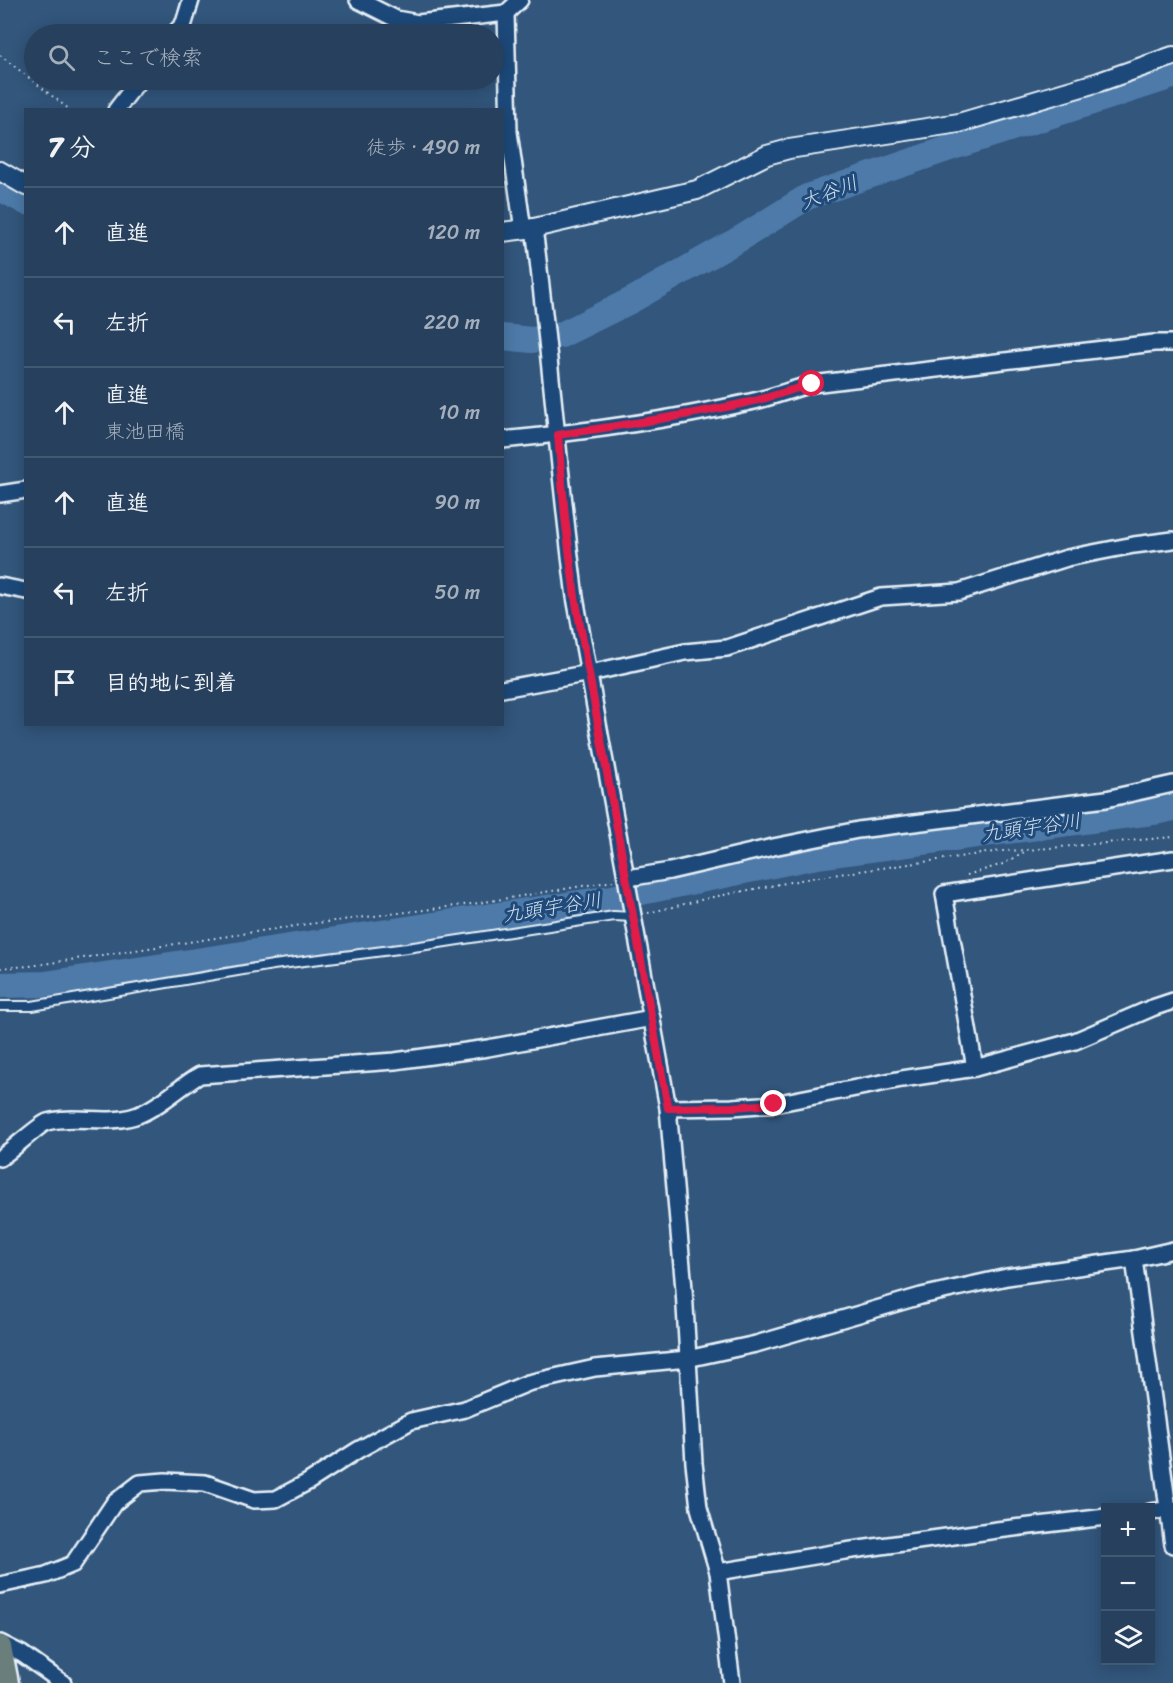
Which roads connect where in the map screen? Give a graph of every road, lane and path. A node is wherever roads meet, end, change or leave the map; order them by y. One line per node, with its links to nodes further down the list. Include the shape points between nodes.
1 (190, 0): 5 (street)
2 (358, 0): 4 (street, via 396,19 418,23)
3 (520, 0): 4 (street)
4 (506, 13): 15 (street, via 509,132)
5 (182, 24)
6 (0, 55): 8 (path)
7 (1173, 56): 15 (street, via 1100,82 959,123 766,155 697,190)
8 (24, 74)
9 (45, 90): 11 (path)
10 (131, 90): 12 (street)
11 (67, 108)
12 (118, 108)
13 (0, 171): 14 (street)
14 (24, 185)
15 (528, 229): 16 (street); 18 (street, via 546,327)
16 (504, 232)
17 (1173, 343): 18 (street, via 812,384 727,407)
18 (558, 435): 19 (street); 25 (street, via 572,574)
19 (504, 440)
20 (24, 490): 21 (street)
21 (0, 494)
22 (1173, 540): 25 (street, via 1067,558 959,592 881,597 727,648 685,652)
23 (0, 586): 24 (street)
24 (24, 591)
25 (590, 673): 26 (street); 32 (street)
26 (504, 689)
27 (1173, 784): 32 (street, via 1106,799 858,830)
28 (1173, 837): 29 (path)
29 (1027, 850): 31 (path, via 1003,864); 33 (path, via 1001,850 810,878)
30 (1173, 859): 38 (street, via 944,894)
31 (964, 877)
32 (628, 880): 33 (street); 34 (path)
33 (633, 915): 36 (lane, via 273,965 32,1006); 37 (street)
34 (0, 968)
35 (1173, 1001): 38 (street, via 1075,1041)
36 (0, 1006)
37 (652, 1018): 39 (street); 40 (street, via 395,1061 200,1075 138,1115 112,1120 45,1122)
38 (975, 1068): 39 (street, via 774,1104)
39 (668, 1108): 43 (street)
40 (0, 1158)
41 (1173, 1250): 42 (street)
42 (1134, 1259): 43 (street, via 1007,1277 921,1296 756,1344); 44 (street)
43 (687, 1359): 48 (street, via 699,1508); 49 (street, via 595,1368 528,1383 465,1409 411,1421 276,1499 254,1500 205,1483 140,1483 114,1503 74,1564)
44 (1171, 1509): 45 (street); 47 (street)
45 (1155, 1511)
46 (1101, 1518): 48 (street, via 892,1544)
47 (1173, 1545)
48 (718, 1572): 53 (street)
49 (0, 1585)
50 (0, 1645): 51 (main road); 52 (street, via 22,1654)
51 (7, 1683)
52 (63, 1683)
53 (732, 1683)

